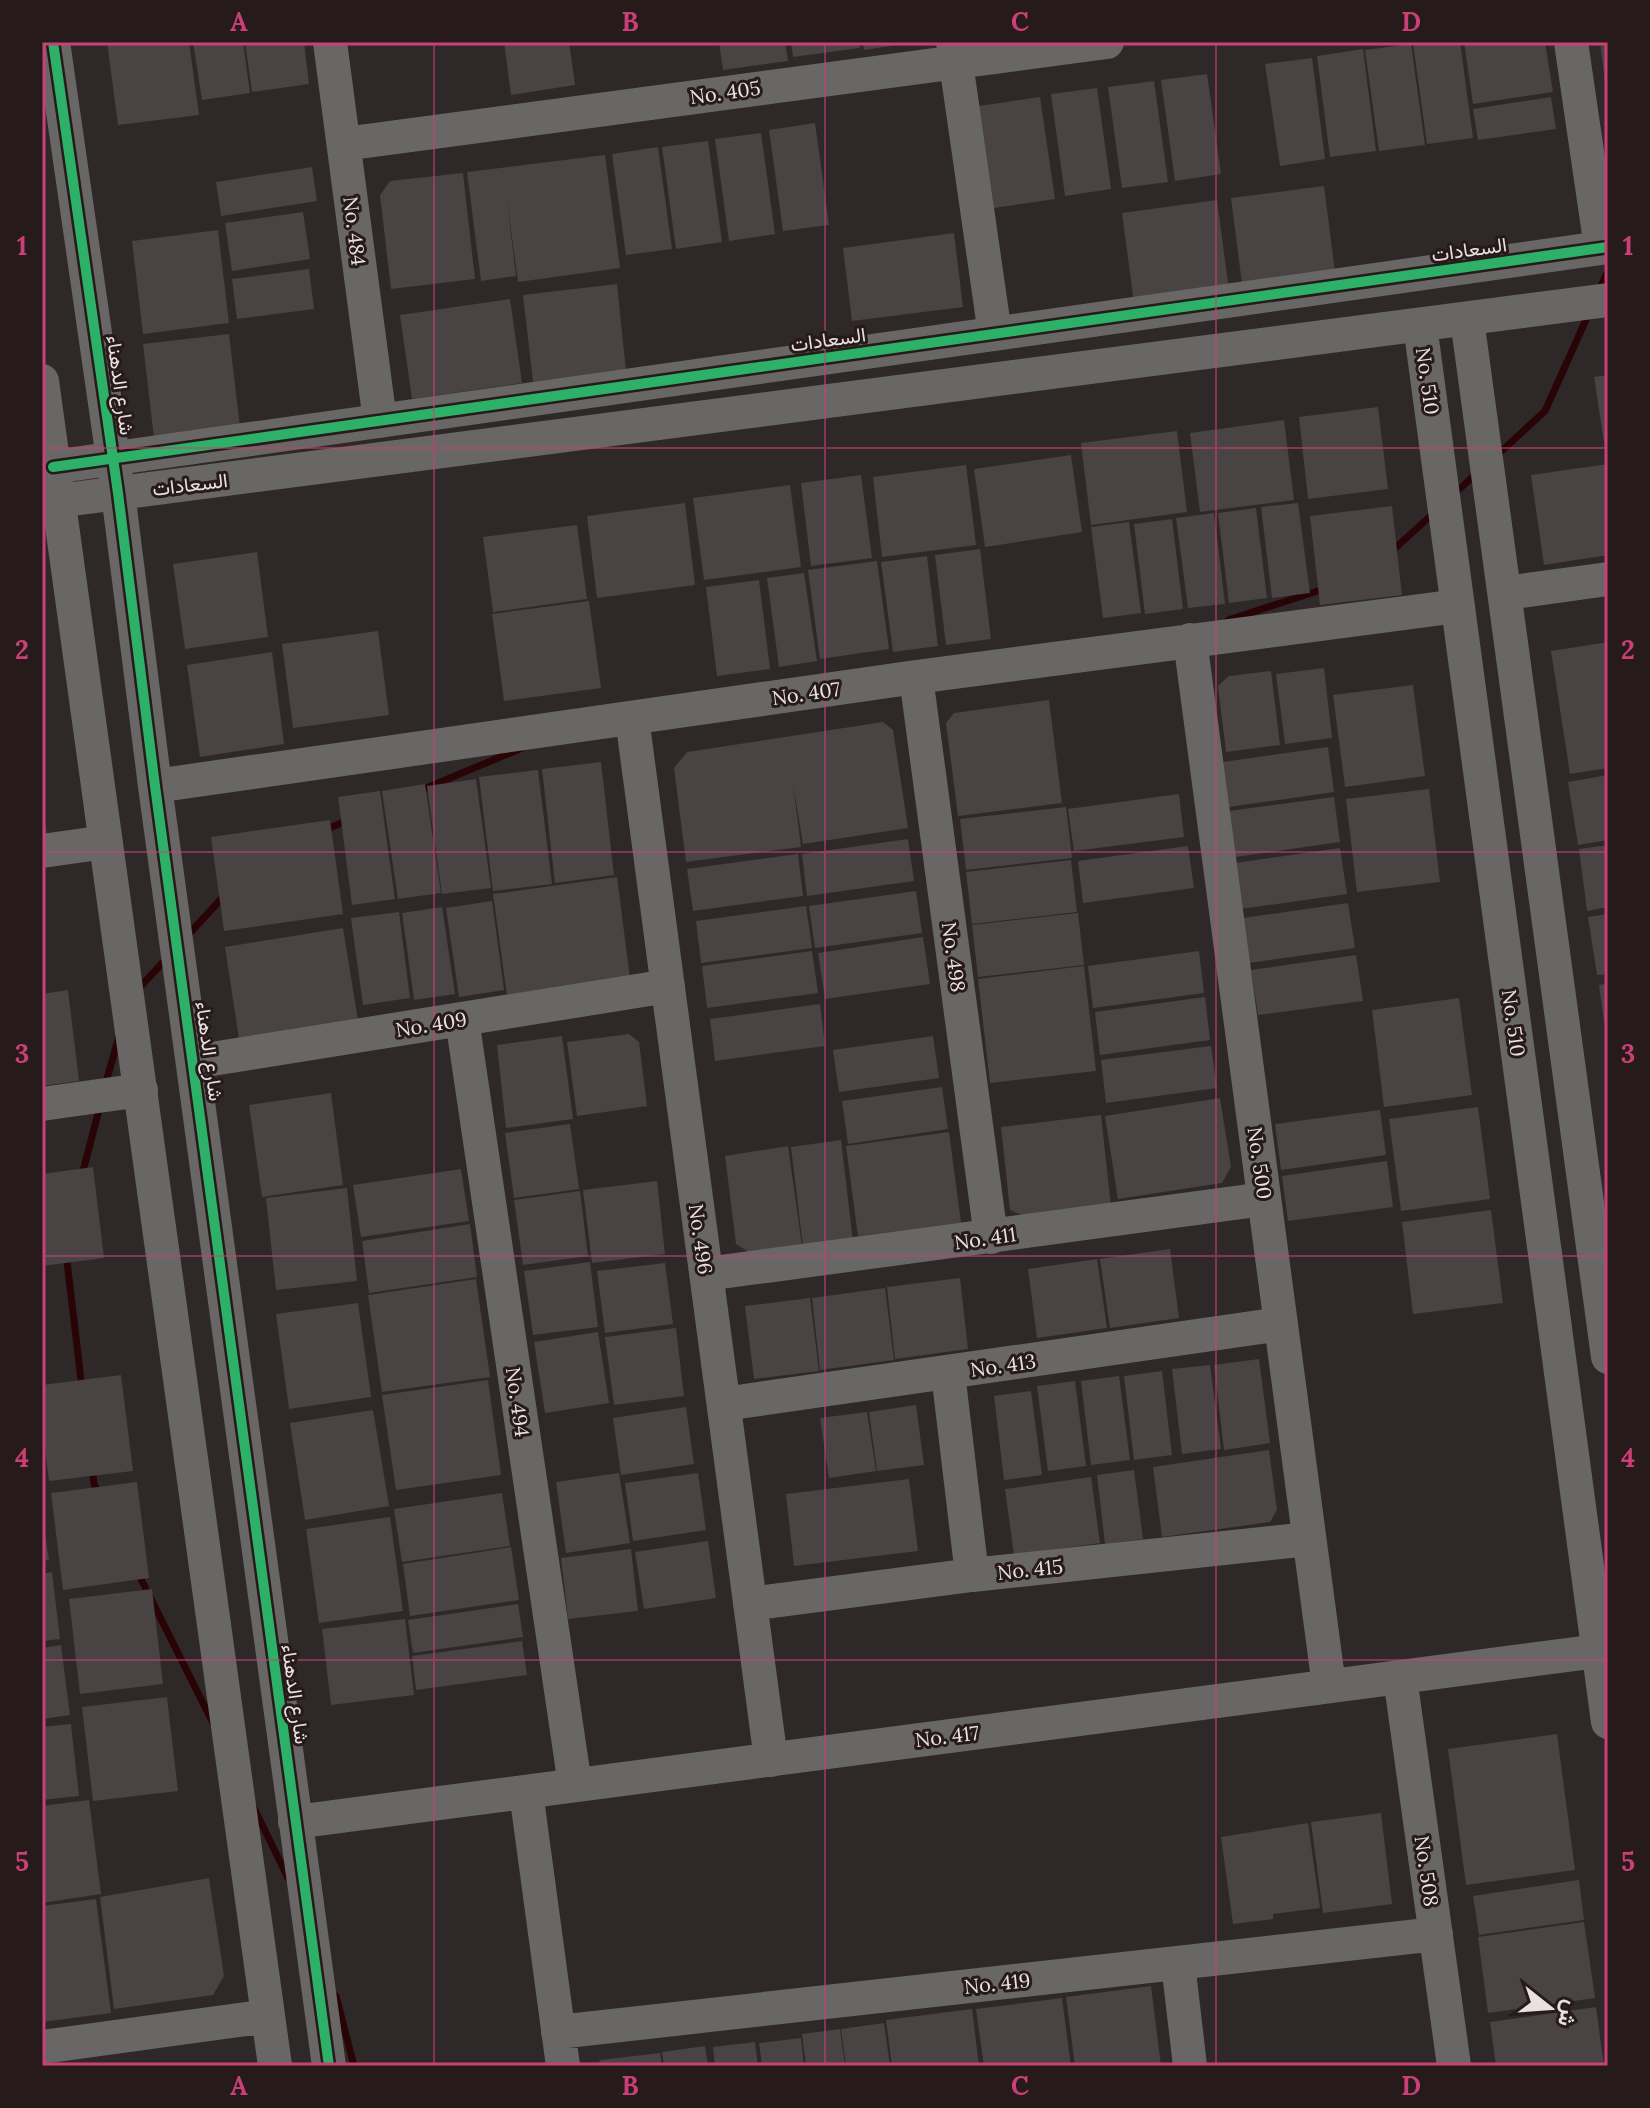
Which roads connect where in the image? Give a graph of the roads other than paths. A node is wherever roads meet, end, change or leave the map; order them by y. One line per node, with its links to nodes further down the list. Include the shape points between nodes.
1 (53, 42): 16 (street, شارع الدهناء)
2 (330, 42): 6 (street, No. 484)
3 (1107, 42): 5 (street, No. 405)
4 (1571, 42): 7 (street)
5 (954, 51): 6 (street, No. 405); 11 (street)
6 (344, 144): 15 (street, No. 484)
7 (1604, 248): 11 (street, السعادات)
8 (1608, 300): 9 (street, السعادات)
9 (1467, 319): 10 (street, السعادات); 13 (street)
10 (1420, 325): 12 (street, No. 510); 18 (street, السعادات)
11 (995, 334): 15 (street, السعادات)
12 (1426, 371): 13 (street, via 1431,348 1447,341 1459,345); 23 (street, No. 510)
13 (1475, 371): 22 (street)
14 (42, 381): 17 (street)
15 (380, 421): 16 (street, السعادات)
16 (113, 458): 17 (street, السعادات); 18 (street, شارع الدهناء)
17 (53, 467): 19 (street)
18 (118, 493): 19 (street, السعادات); 27 (street, شارع الدهناء)
19 (57, 501): 21 (street)
20 (1608, 579): 22 (street)
21 (55, 581): 28 (street)
22 (1506, 593): 35 (street)
23 (1458, 606): 24 (street, No. 407); 46 (street, No. 510)
24 (1190, 640): 25 (street, No. 407); 36 (street, No. 500)
25 (916, 677): 26 (street, No. 407); 37 (street, No. 498)
26 (632, 718): 27 (street, No. 407); 30 (street, No. 496)
27 (155, 786): 32 (street, شارع الدهناء)
28 (106, 842): 29 (street); 33 (street)
29 (42, 851)
30 (668, 986): 31 (street, No. 409); 38 (street, No. 496)
31 (462, 1019): 32 (street, No. 409); 51 (street, No. 494)
32 (193, 1062): 54 (street, شارع الدهناء)
33 (141, 1090): 34 (street); 53 (street)
34 (42, 1104)
35 (1596, 1181): 40 (street)
36 (1264, 1199): 37 (street, No. 411); 39 (street, No. 500)
37 (991, 1237): 38 (street, No. 411)
38 (706, 1274): 42 (street, No. 496)
39 (1281, 1324): 41 (street, No. 413); 43 (street, No. 500)
40 (1608, 1357)
41 (948, 1373): 42 (street, No. 413); 44 (street)
42 (724, 1404): 45 (street, No. 496)
43 (1309, 1539): 44 (street, No. 415); 48 (street, No. 500)
44 (972, 1575): 45 (street, No. 415)
45 (750, 1604): 50 (street, No. 496)
46 (1601, 1649): 47 (street, No. 417); 49 (street, No. 510)
47 (1400, 1677): 48 (street, No. 417); 55 (street, No. 508)
48 (1329, 1686): 50 (street, No. 417)
49 (1608, 1722)
50 (771, 1760): 51 (street, No. 417)
51 (575, 1785): 52 (street, No. 417)
52 (526, 1792): 54 (street, No. 417); 58 (street)
53 (239, 1807): 54 (street, No. 417); 57 (street)
54 (294, 1811): 62 (street, شارع الدهناء)
55 (1436, 1934): 56 (street, No. 419); 65 (street, No. 508)
56 (1178, 1963): 58 (street, No. 419); 64 (street)
57 (268, 2016): 60 (street); 61 (street)
58 (558, 2032): 63 (street)
59 (42, 2047): 60 (street)
60 (109, 2052)
61 (275, 2066)
62 (329, 2066)
63 (563, 2066)
64 (1190, 2066)
65 (1454, 2066)

